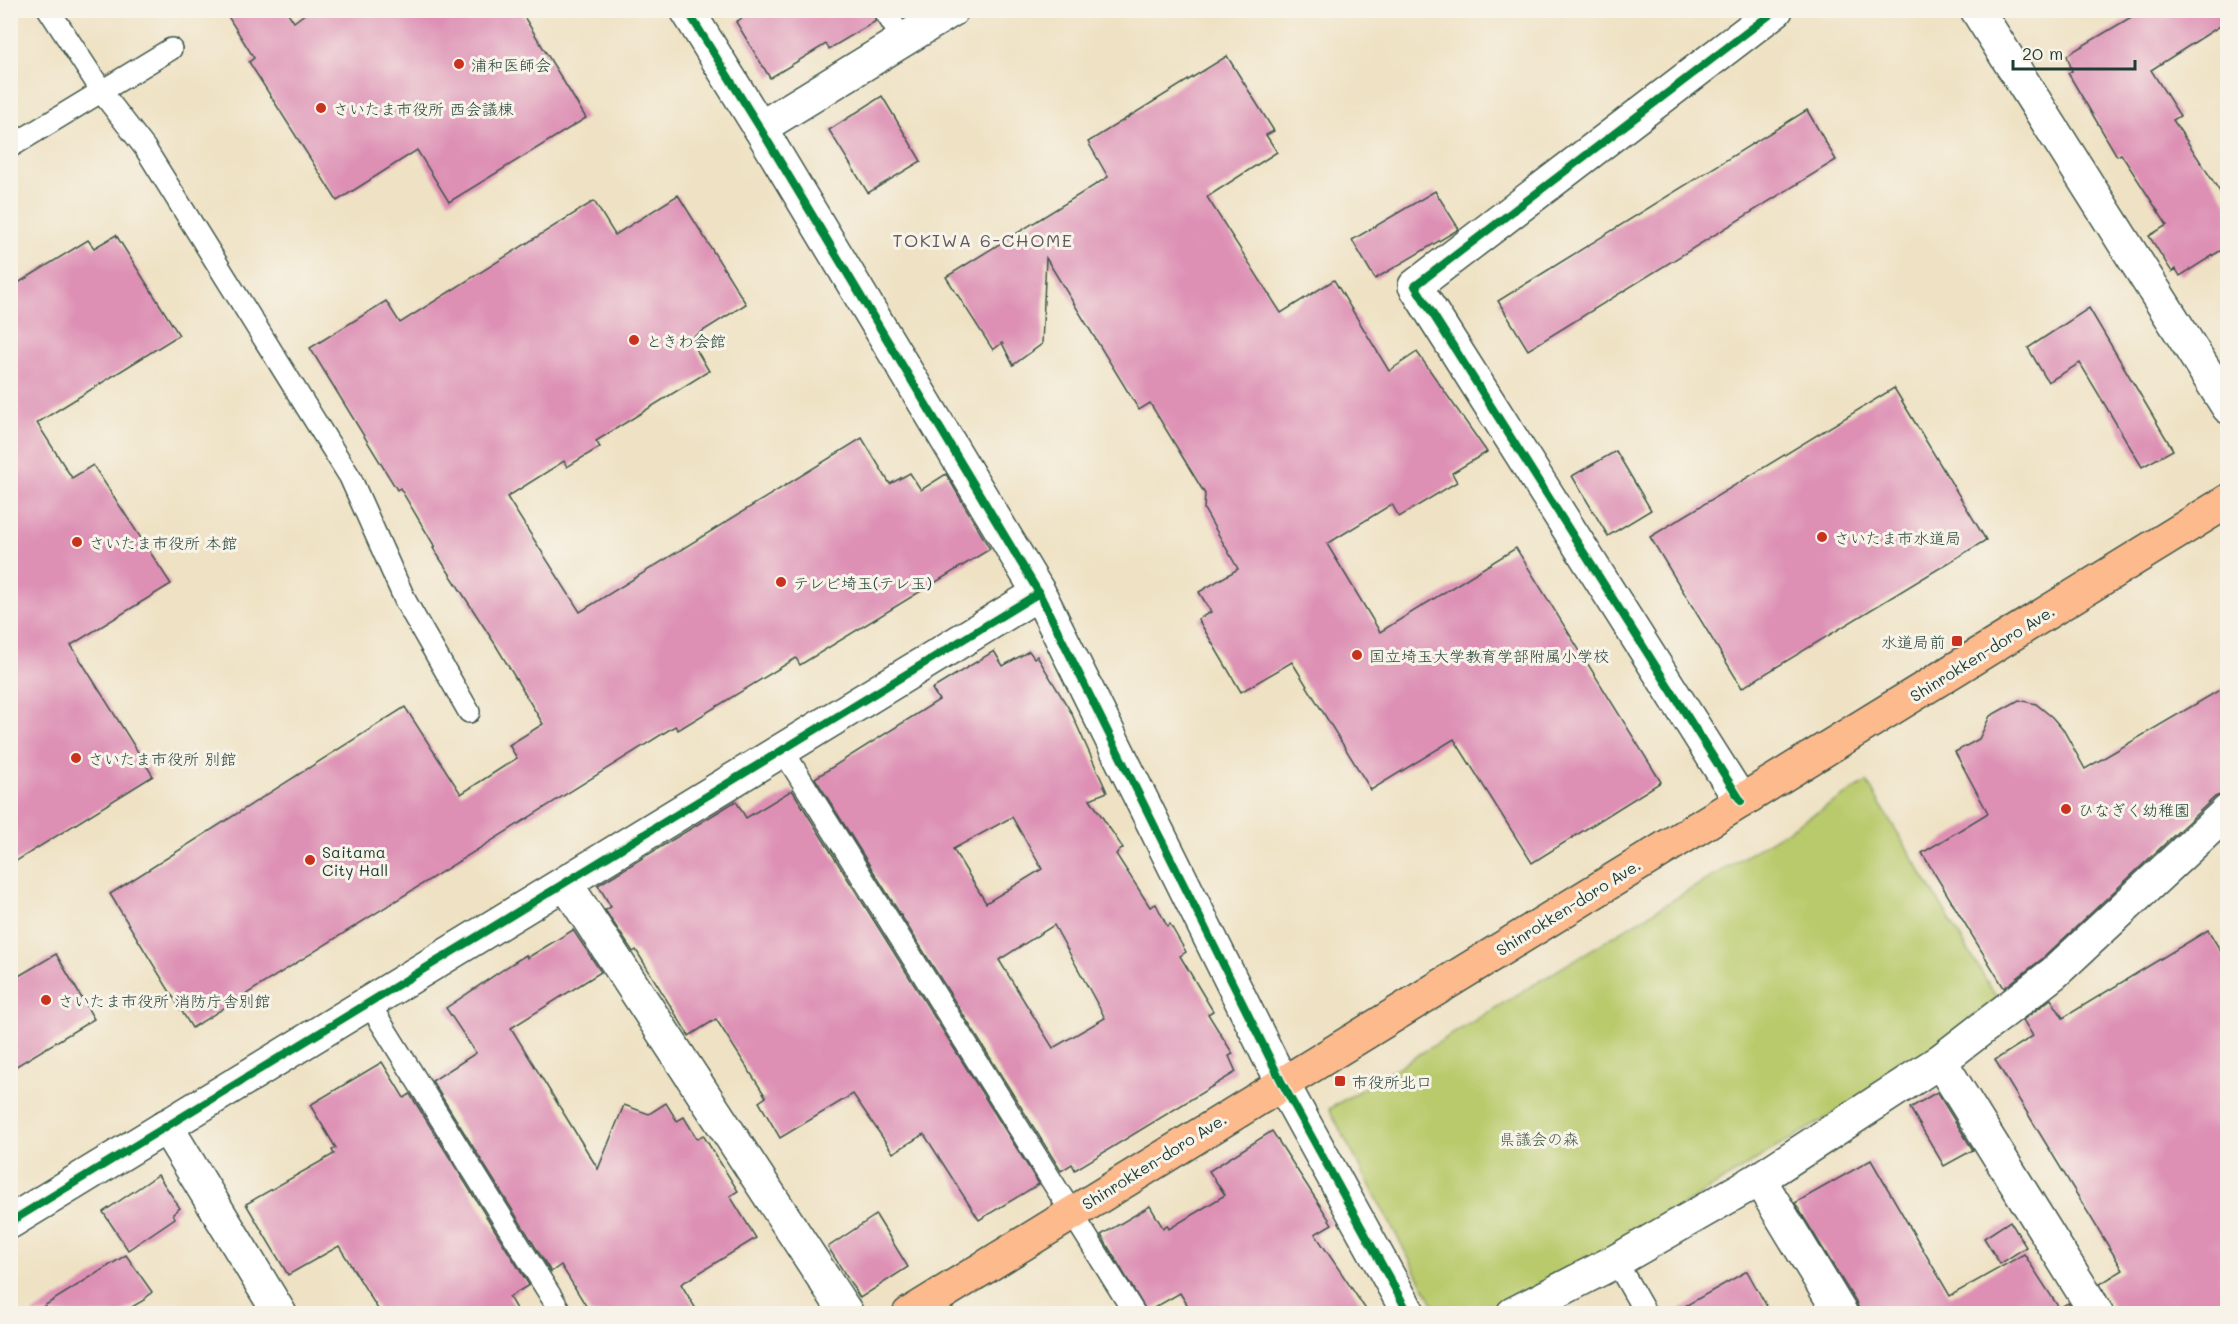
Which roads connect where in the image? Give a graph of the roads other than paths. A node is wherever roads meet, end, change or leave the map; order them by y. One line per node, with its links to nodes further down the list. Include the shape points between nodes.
1 (49, 10): 9 (lane)
2 (687, 10): 10 (street)
3 (884, 10): 7 (lane)
4 (952, 10): 7 (street)
5 (1776, 10): 17 (street, via 1415,286)
6 (1977, 10): 12 (street)
7 (903, 40): 10 (street)
8 (171, 49): 9 (lane)
9 (102, 91): 11 (lane); 15 (lane, via 145,148 350,477 406,602)
10 (760, 128): 14 (street)
11 (10, 147)
12 (2228, 407)
13 (2228, 501): 17 (main road, Shinrokken-doro Ave.)
14 (1039, 593): 16 (street); 22 (street)
15 (469, 712)
16 (782, 749): 19 (street); 25 (lane)
17 (1741, 801): 22 (main road, Shinrokken-doro Ave.)
18 (2228, 811): 21 (street, via 2054,973)
19 (566, 884): 20 (street); 30 (street)
20 (368, 1002): 23 (street); 29 (lane)
21 (1940, 1061): 24 (street); 37 (street)
22 (1282, 1083): 25 (main road, Shinrokken-doro Ave.); 33 (street)
23 (166, 1126): 26 (street); 28 (street)
24 (1759, 1179): 27 (street); 36 (street)
25 (1073, 1211): 31 (main road, Shinrokken-doro Ave.); 32 (lane)
26 (10, 1222)
27 (1616, 1261): 34 (street); 35 (lane)
28 (280, 1314)
29 (562, 1314)
30 (847, 1314)
31 (909, 1314)
32 (1135, 1314)
33 (1409, 1314)
34 (1513, 1314)
35 (1647, 1314)
36 (1841, 1314)
37 (2097, 1314)

